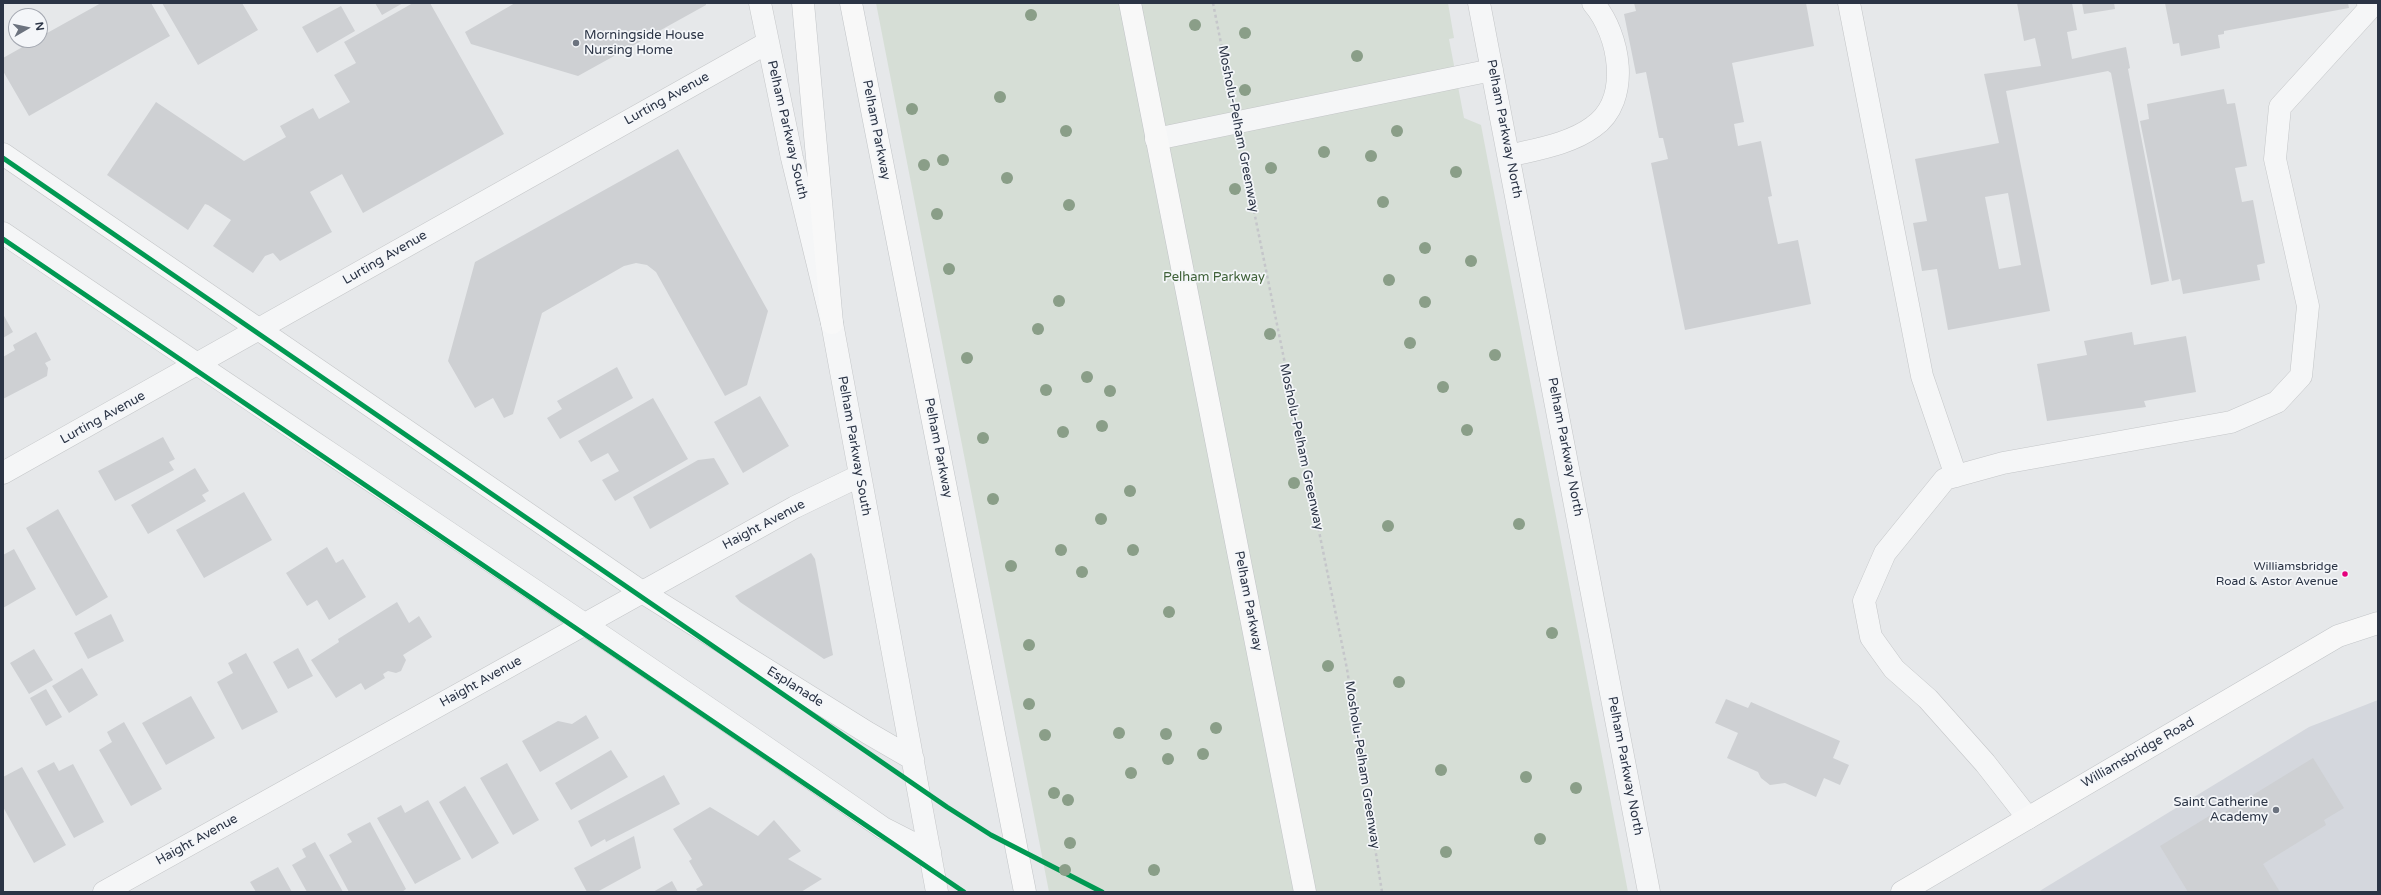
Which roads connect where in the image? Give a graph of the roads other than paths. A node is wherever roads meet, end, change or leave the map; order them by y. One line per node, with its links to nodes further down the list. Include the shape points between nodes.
1 (760, 3): 9 (street, Pelham Parkway South)
2 (803, 3): 15 (main road)
3 (851, 3): 29 (main road, Pelham Parkway)
4 (1130, 3): 11 (main road, Pelham Parkway)
5 (1479, 3): 10 (street, Pelham Parkway North)
6 (1593, 3): 13 (street, via 1605,17 1618,61 1614,97 1607,113 1594,127 1574,138)
7 (1849, 3): 20 (street, via 1922,376)
8 (2368, 3): 20 (street, via 2369,9 2280,107 2276,159 2308,306 2301,376 2277,402 2231,422 2003,463)
9 (767, 43): 15 (street, Pelham Parkway South); 16 (street, Lurting Avenue)
10 (1492, 70): 11 (street); 13 (street, Pelham Parkway North)
11 (1156, 139): 30 (main road, Pelham Parkway)
12 (3, 154): 16 (street, Esplanade)
13 (1509, 156): 31 (street, Pelham Parkway North)
14 (3, 233): 17 (street)
15 (832, 323): 19 (street, Pelham Parkway South)
16 (258, 331): 17 (street, Lurting Avenue); 21 (street, Esplanade)
17 (197, 366): 18 (street, Lurting Avenue); 23 (street)
18 (3, 473)
19 (859, 476): 21 (street, Haight Avenue, via 795,507); 24 (street, Pelham Parkway South)
20 (1956, 476): 25 (street, via 1945,479 1885,553 1864,601 1871,637 1894,669 1928,699 1985,763)
21 (642, 592): 23 (street, Haight Avenue); 24 (street, Esplanade, via 868,734)
22 (2378, 622): 25 (main road, Williamsbridge Road, via 2338,636)
23 (584, 624): 26 (street, via 883,828); 27 (street, Haight Avenue)
24 (913, 759): 26 (street, Pelham Parkway South)
25 (2028, 818): 32 (main road, Williamsbridge Road)
26 (930, 852): 28 (street, Pelham Parkway South)
27 (104, 892)
28 (937, 892)
29 (1025, 892)
30 (1305, 892)
31 (1649, 892)
32 (1902, 892)

